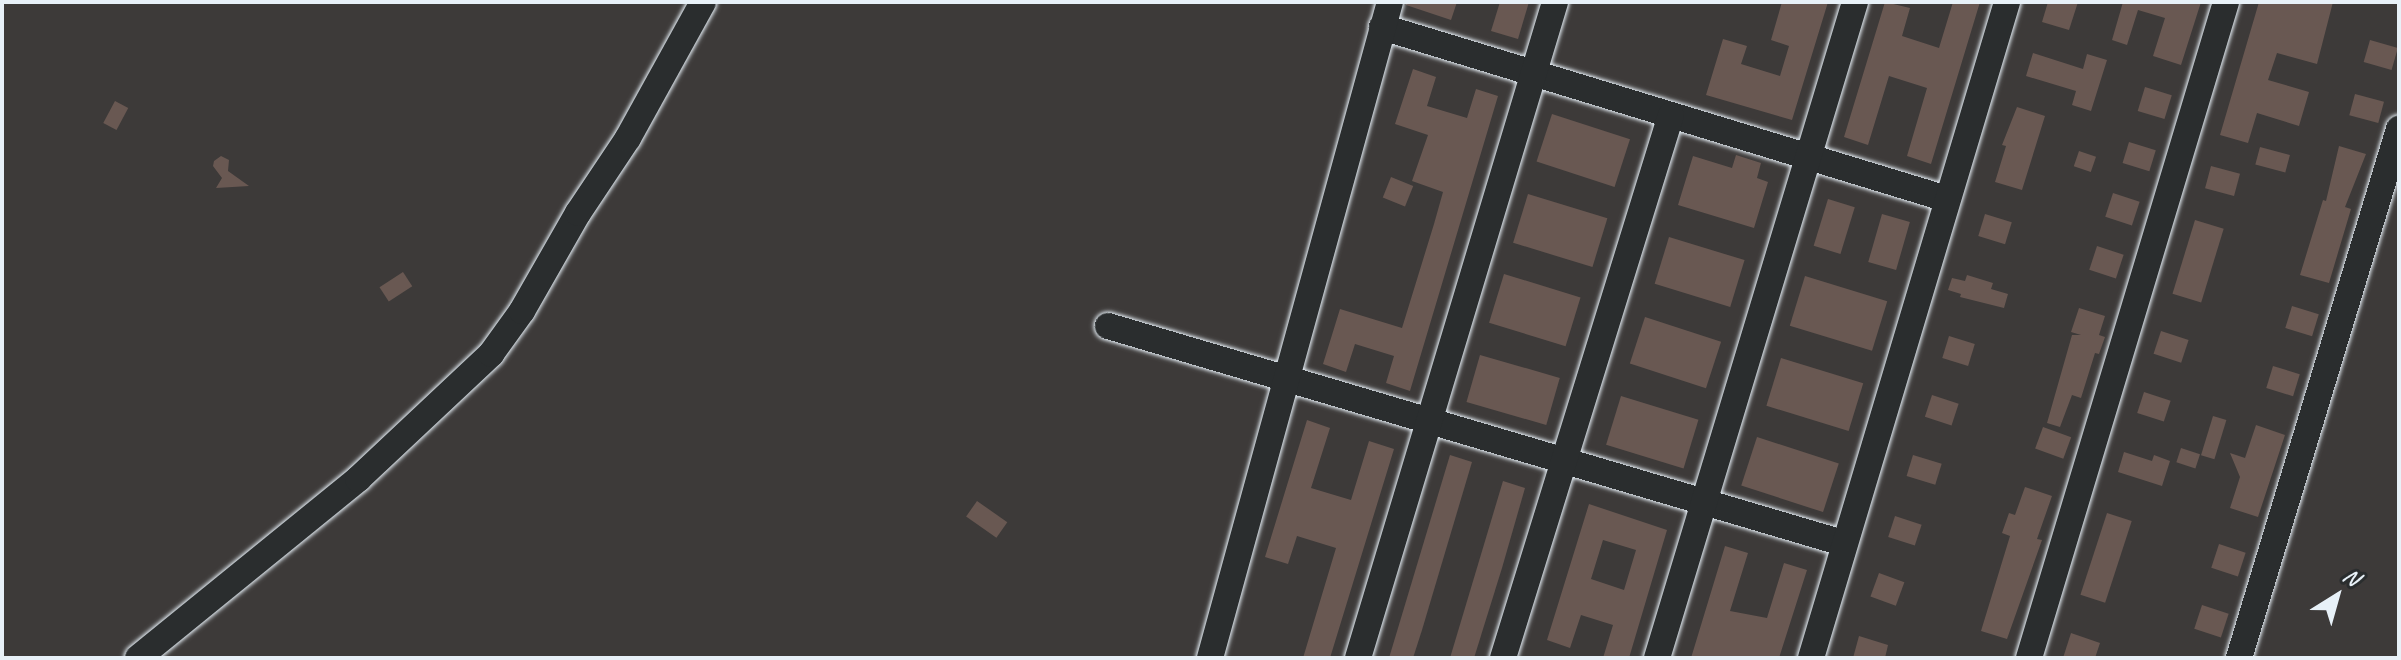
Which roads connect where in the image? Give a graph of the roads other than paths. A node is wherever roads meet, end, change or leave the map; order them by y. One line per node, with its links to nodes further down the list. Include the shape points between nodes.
1 (703, 2): 18 (street, via 628,138 491,354 358,479)
2 (1555, 2): 7 (street)
3 (1855, 2): 10 (street)
4 (2007, 2): 11 (street)
5 (2226, 2): 24 (street)
6 (1386, 14): 7 (street); 13 (street)
7 (1533, 73): 8 (street); 14 (street)
8 (1671, 115): 10 (street); 15 (street)
9 (2399, 129): 25 (street)
10 (1808, 157): 11 (street); 16 (street)
11 (1947, 199): 17 (street)
12 (1108, 326): 13 (street)
13 (1288, 379): 14 (street); 19 (street)
14 (1427, 420): 15 (street); 20 (street)
15 (1565, 461): 16 (street); 21 (street)
16 (1704, 502): 17 (street); 22 (street)
17 (1843, 543): 23 (street)
18 (138, 658)
19 (1210, 658)
20 (1358, 658)
21 (1503, 658)
22 (1657, 658)
23 (1811, 658)
24 (2029, 658)
25 (2239, 658)

